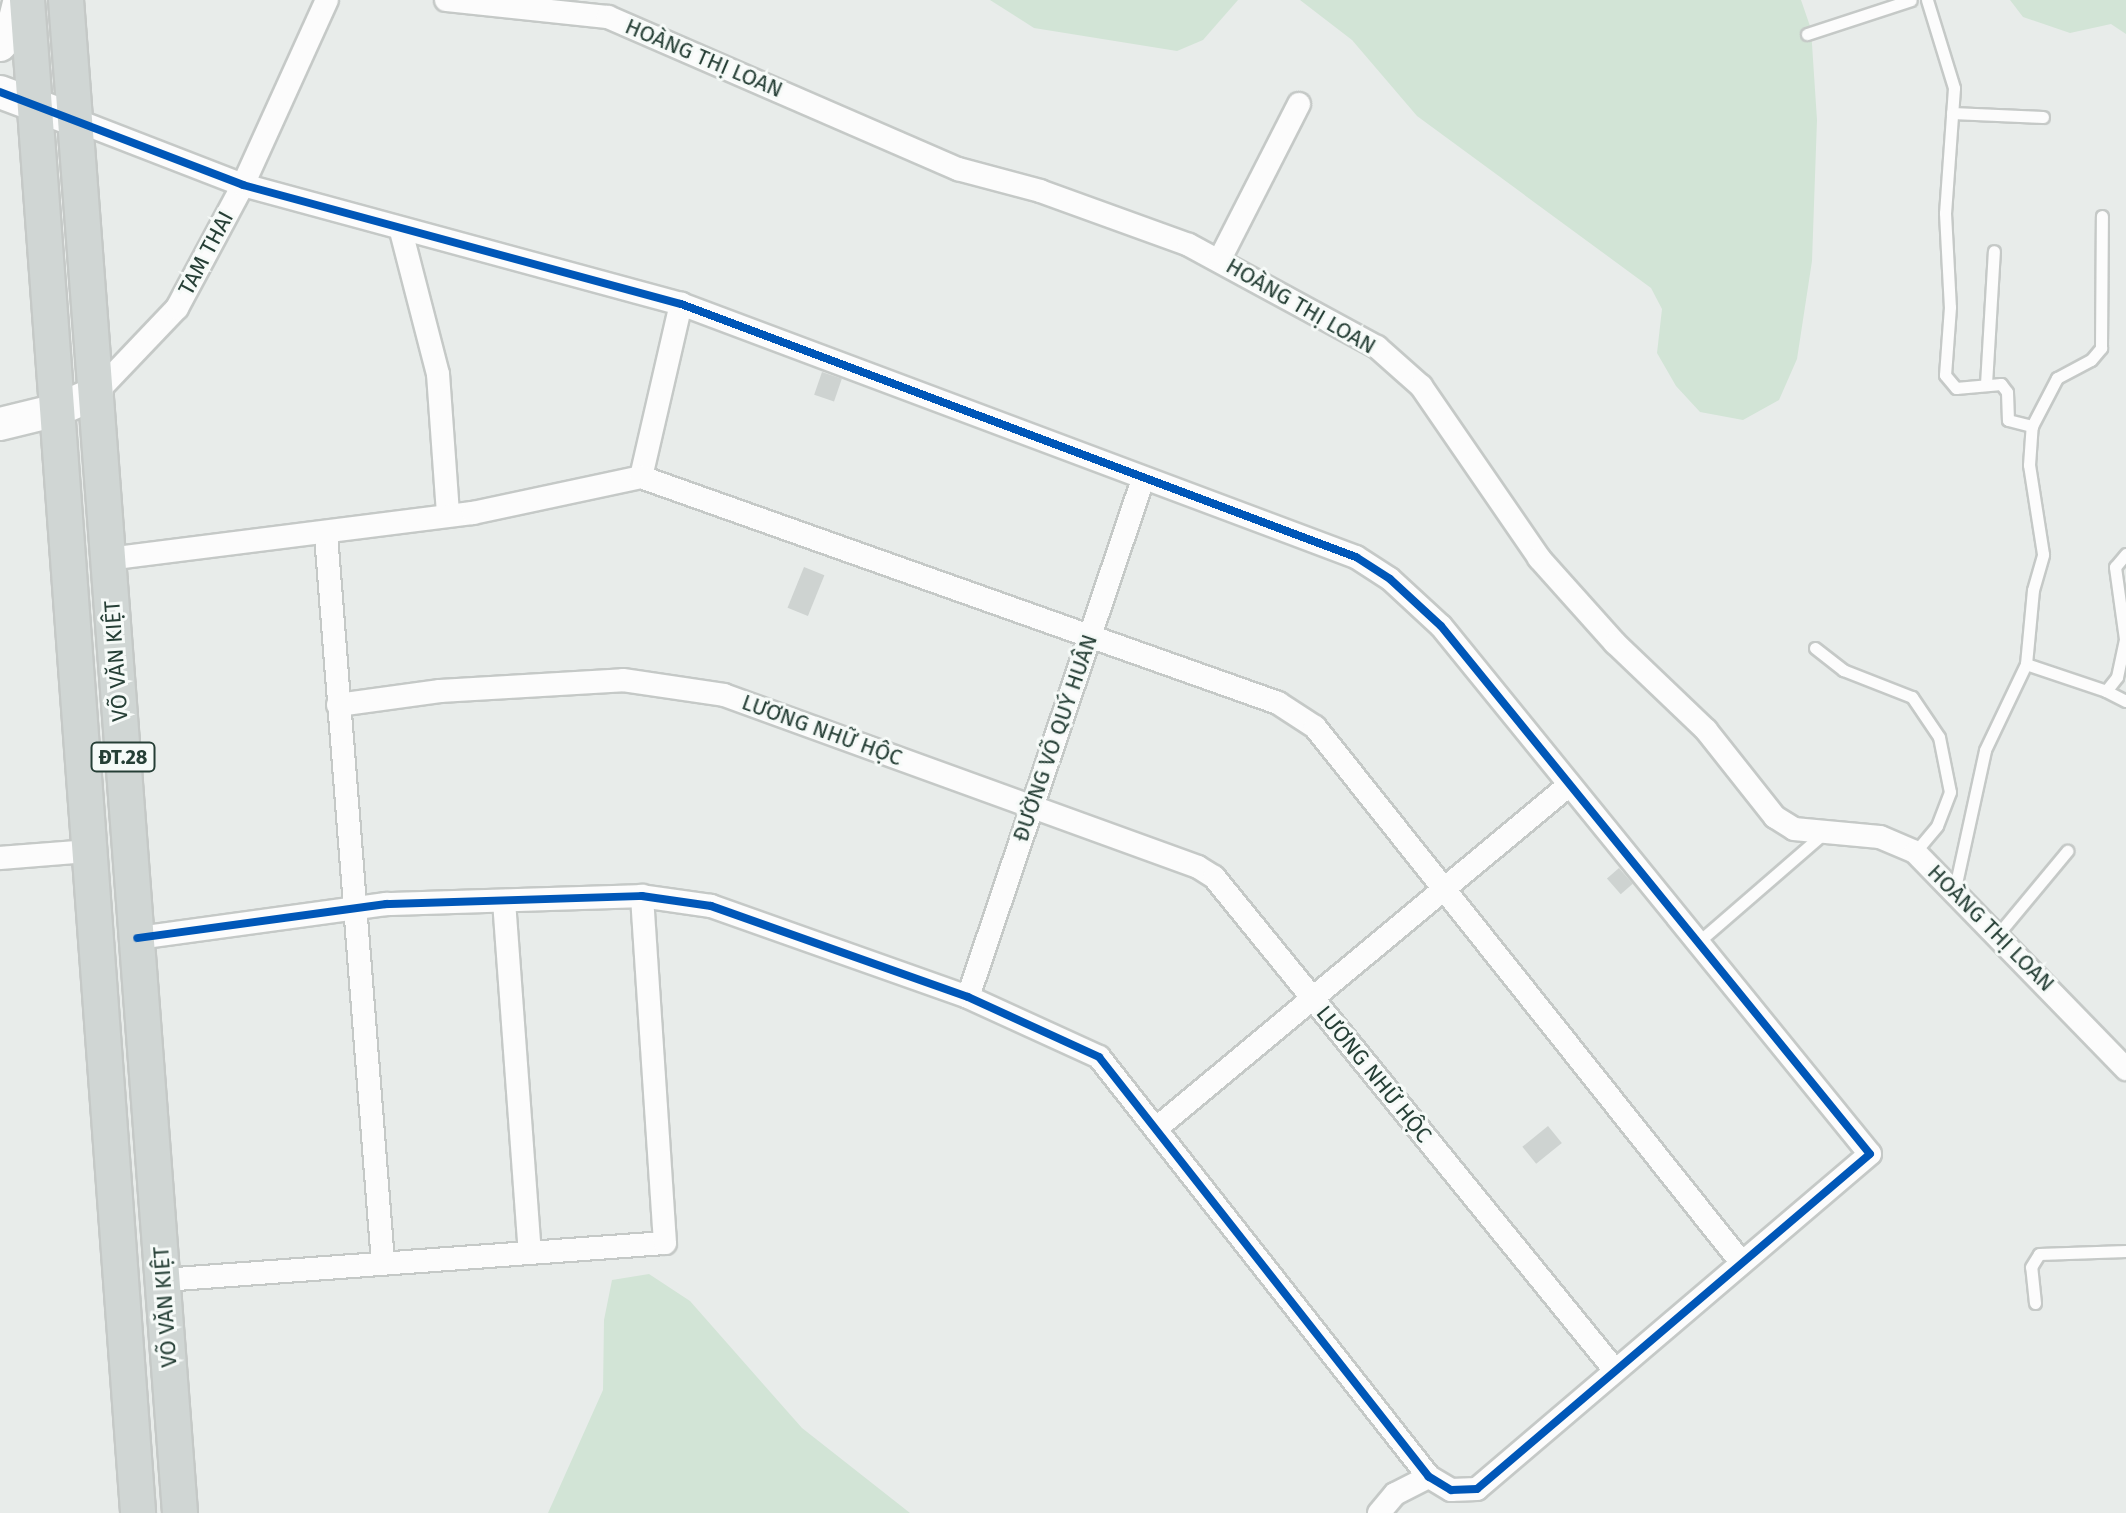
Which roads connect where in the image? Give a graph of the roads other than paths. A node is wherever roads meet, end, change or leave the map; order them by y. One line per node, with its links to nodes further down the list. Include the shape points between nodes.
1 (20, 0): 9 (street, via 12,31)
2 (27, 0): 12 (main road, VÕ VĂN KIỆT / ĐT.28)
3 (66, 0): 15 (main road, VÕ VĂN KIỆT / ĐT.28)
4 (327, 0): 16 (street, TAM THAI)
5 (446, 0): 20 (street, HOÀNG THỊ LOAN, via 608,17 958,169 1054,196)
6 (1911, 0): 8 (lane)
7 (1927, 0): 13 (lane, via 1953,79)
8 (1807, 34)
9 (0, 45)
10 (0, 92): 12 (street)
11 (1299, 104): 20 (street)
12 (35, 109): 15 (street); 24 (main road, VÕ VĂN KIỆT / ĐT.28)
13 (1952, 113): 14 (lane); 22 (lane, via 1945,213 1950,307 1945,375 1956,388)
14 (2043, 117)
15 (75, 120): 16 (street); 23 (main road, VÕ VĂN KIỆT / ĐT.28)
16 (243, 185): 18 (street); 23 (street, TAM THAI, via 177,308)
17 (2102, 216): 26 (lane, via 2101,348 2091,360 2057,378)
18 (401, 231): 21 (street); 29 (street, via 438,374)
19 (1994, 251): 22 (lane)
20 (1220, 259): 41 (street, HOÀNG THỊ LOAN, via 1377,347 1421,386 1497,503 1615,643 1706,730 1775,817 1794,829)
21 (681, 304): 27 (street); 28 (street)
22 (1986, 384): 26 (lane, via 2004,387 2012,424)
23 (96, 393): 24 (street, TAM THAI); 32 (main road, VÕ VĂN KIỆT / ĐT.28)
24 (57, 410): 25 (street, TAM THAI); 42 (main road, VÕ VĂN KIỆT / ĐT.28)
25 (0, 424)
26 (2032, 426): 35 (lane, via 2029,465 2043,535)
27 (641, 477): 29 (street); 33 (street)
28 (1143, 479): 33 (street, ĐƯỜNG VÕ QUÝ HUÂN); 39 (street, via 1356,557 1390,579 1441,626)
29 (448, 515): 30 (street)
30 (326, 535): 32 (street); 38 (street)
31 (2126, 554): 36 (lane, via 2115,567 2125,639)
32 (108, 559): 52 (main road, VÕ VĂN KIỆT / ĐT.28)
33 (1090, 634): 40 (street, ĐƯỜNG VÕ QUÝ HUÂN); 47 (street, via 1278,703 1315,727)
34 (1815, 648): 44 (lane, via 1843,670 1912,697 1939,737 1950,792)
35 (2026, 664): 36 (lane); 46 (lane, via 1985,750 1972,819)
36 (2106, 691): 37 (lane)
37 (2126, 701)
38 (338, 705): 40 (street, LƯƠNG NHỮ HỘC, via 440,691 646,680 724,695); 50 (street)
39 (1569, 785): 47 (street); 53 (street)
40 (1032, 807): 54 (street, ĐƯỜNG VÕ QUÝ HUÂN); 55 (street, LƯƠNG NHỮ HỘC, via 1214,877)
41 (1824, 834): 44 (street, HOÀNG THỊ LOAN, via 1880,837); 53 (lane)
42 (89, 851): 45 (street); 66 (main road, VÕ VĂN KIỆT / ĐT.28)
43 (2067, 851): 51 (lane)
44 (1919, 855): 46 (street, HOÀNG THỊ LOAN)
45 (0, 858)
46 (1951, 884): 51 (street, HOÀNG THỊ LOAN)
47 (1444, 889): 55 (street); 61 (street)
48 (642, 896): 49 (street); 54 (street, via 711,906); 59 (street, via 665,1243)
49 (504, 901): 50 (street); 59 (street)
50 (355, 907): 52 (street); 60 (street)
51 (1999, 933): 56 (street, HOÀNG THỊ LOAN)
52 (137, 938): 62 (main road, VÕ VĂN KIỆT / ĐT.28)
53 (1696, 944): 61 (street, via 1870,1154)
54 (968, 997): 57 (street, via 1099,1057)
55 (1313, 998): 57 (street); 64 (street, LƯƠNG NHỮ HỘC)
56 (2126, 1069)
57 (1158, 1127): 65 (street)
58 (2126, 1251): 63 (lane, via 2039,1254 2031,1267)
59 (530, 1252): 60 (street)
60 (383, 1262): 62 (street)
61 (1741, 1262): 64 (street)
62 (163, 1280): 67 (main road, VÕ VĂN KIỆT / ĐT.28)
63 (2035, 1303)
64 (1614, 1369): 65 (street, via 1477,1489 1451,1490)
65 (1429, 1477): 68 (street, via 1395,1494)
66 (138, 1513)
67 (180, 1513)
68 (1379, 1513)

